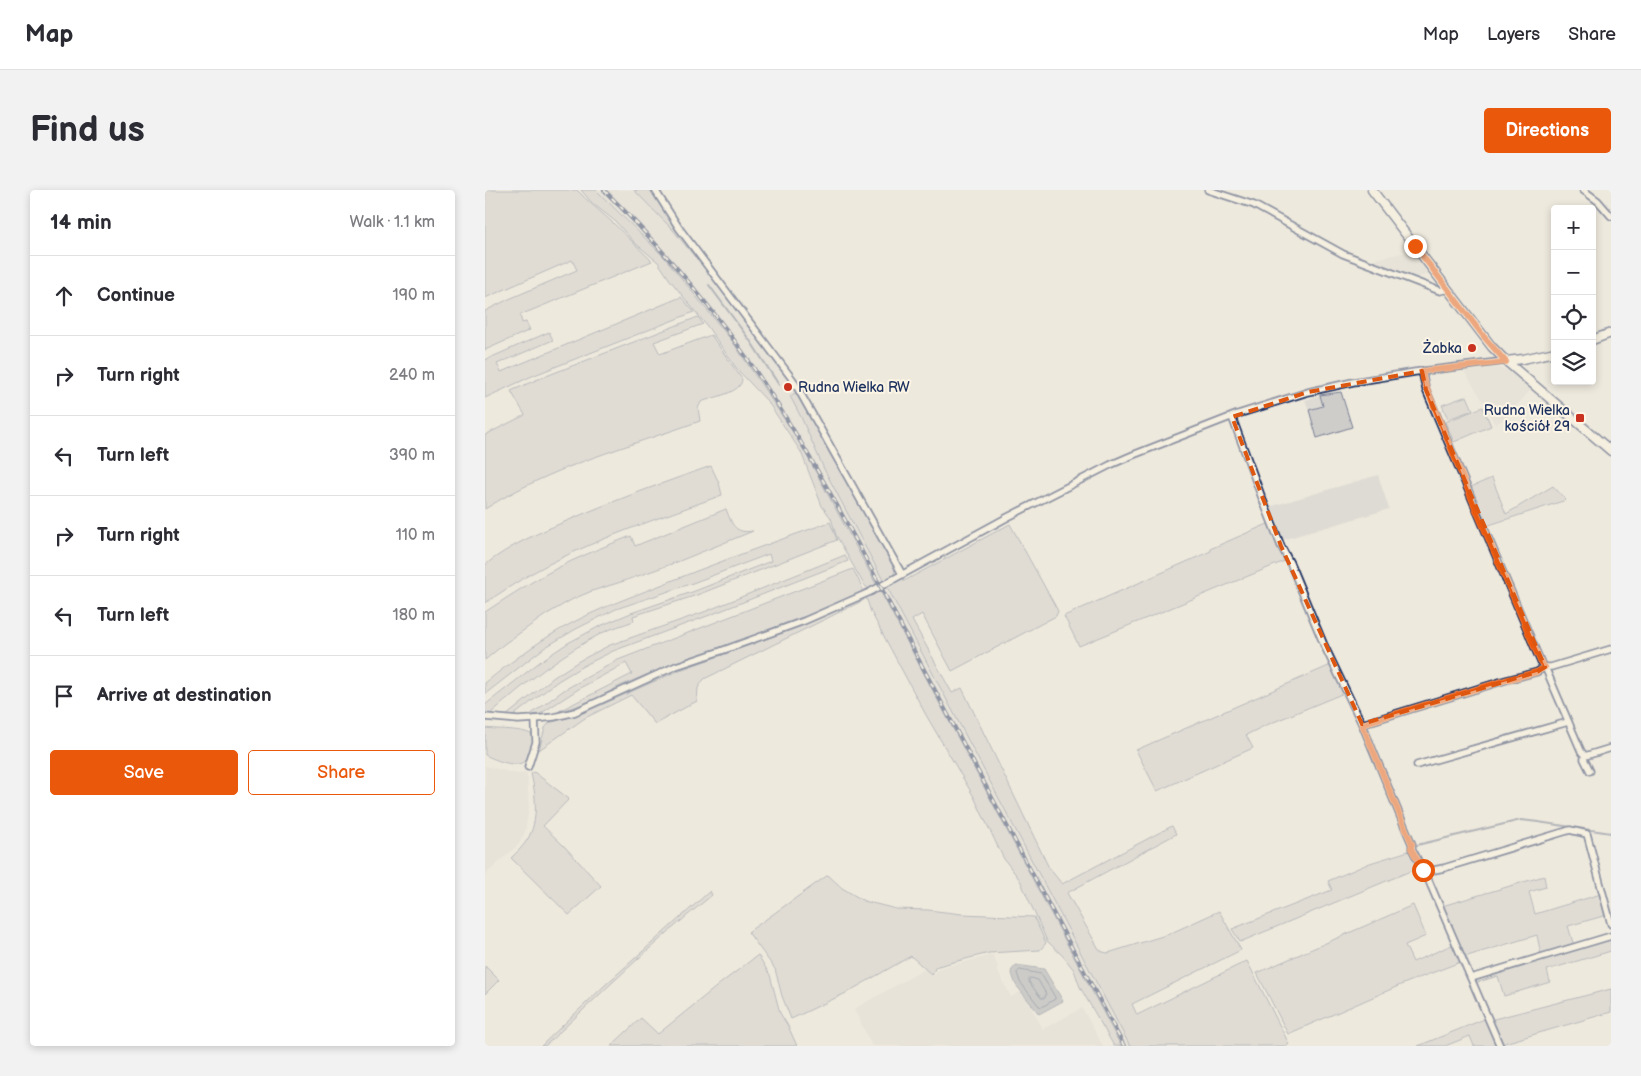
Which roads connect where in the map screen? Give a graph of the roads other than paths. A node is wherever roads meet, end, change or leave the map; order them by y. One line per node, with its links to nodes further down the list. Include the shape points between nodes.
1 (655, 190): 14 (street, via 679,228 793,380)
2 (1209, 190): 6 (street, via 1263,209 1325,245 1359,260 1440,291)
3 (1372, 190): 6 (street)
4 (1583, 190): 5 (street)
5 (1611, 216)
6 (1448, 289): 10 (street)
7 (1611, 333): 8 (street)
8 (1596, 339)
9 (1551, 353): 10 (street)
10 (1506, 362): 11 (street); 13 (street)
11 (1423, 371): 12 (street, via 1308,392); 16 (street, via 1424,384 1466,486)
12 (1232, 417): 14 (street, via 1109,465); 20 (street, via 1281,546)
13 (1611, 451)
14 (903, 574): 18 (street, via 804,621 676,666 575,712)
15 (1611, 649): 16 (street)
16 (1545, 667): 19 (street); 20 (street)
17 (485, 717): 18 (street)
18 (535, 719): 24 (street, via 537,736)
19 (1568, 722): 22 (street); 23 (street)
20 (1362, 724): 26 (street, via 1411,848)
21 (1611, 748): 22 (street)
22 (1585, 756): 25 (street)
23 (1417, 766)
24 (528, 767)
25 (1589, 771)
26 (1424, 872): 27 (street, via 1570,830 1587,834); 29 (street)
27 (1611, 924)
28 (1611, 936): 29 (street)
29 (1471, 978): 30 (street)
30 (1500, 1046)

